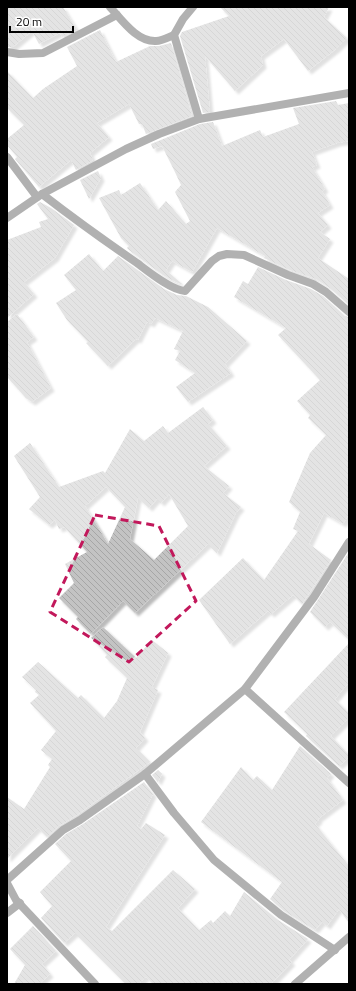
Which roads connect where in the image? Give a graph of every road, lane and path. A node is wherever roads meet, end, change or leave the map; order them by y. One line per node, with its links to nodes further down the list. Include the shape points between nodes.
1 (110, 7): 3 (street)
2 (193, 7): 4 (street)
3 (117, 15): 4 (street, via 137,35 146,40 157,41); 5 (street, via 43,53)
4 (174, 35): 7 (street)
5 (7, 52)
6 (349, 93): 7 (street)
7 (199, 119): 9 (street, via 126,149)
8 (7, 157): 9 (street)
9 (40, 196): 10 (street); 11 (street, via 161,280 180,290 185,290 212,260 219,256 244,255 313,284)
10 (7, 218)
11 (349, 312)
12 (349, 542): 13 (street, via 314,597)
13 (245, 689): 14 (street); 15 (street)
14 (145, 774): 16 (street, via 63,830); 22 (street, via 214,860 281,915)
15 (349, 783)
16 (7, 880)
17 (7, 883): 19 (street)
18 (7, 901): 19 (street)
19 (18, 901): 20 (street); 24 (street)
20 (7, 913)
21 (349, 938): 22 (street)
22 (335, 950): 23 (street)
23 (304, 981): 25 (street)
24 (95, 984)
25 (295, 984)

